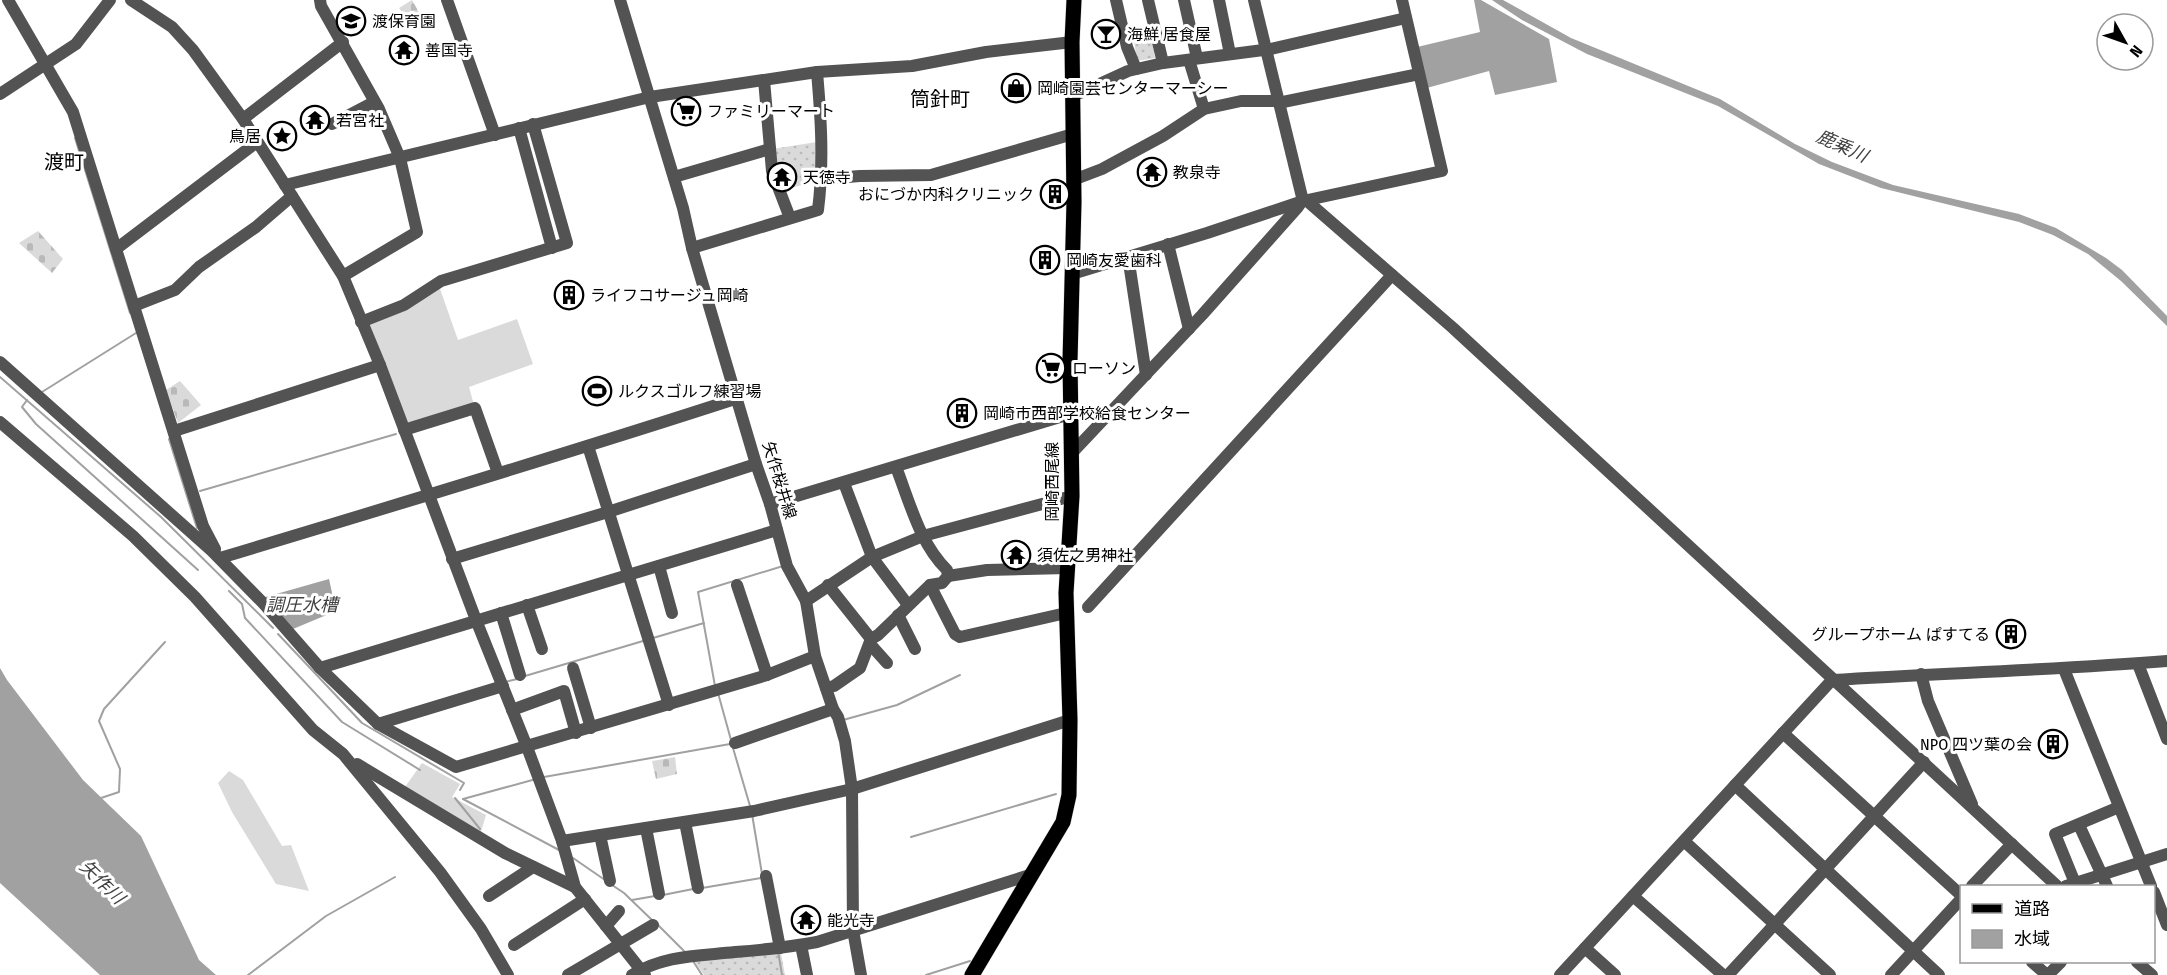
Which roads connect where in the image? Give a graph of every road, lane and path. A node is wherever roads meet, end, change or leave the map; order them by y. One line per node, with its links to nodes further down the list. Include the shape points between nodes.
1 (9, 0): 21 (street)
2 (110, 0): 21 (street, via 76,44)
3 (131, 0): 32 (street, via 172,27)
4 (447, 0): 37 (street)
5 (620, 0): 28 (street, 矢作桜井線)
6 (1074, 0): 16 (main road, 岡崎西尾線)
7 (1116, 0): 22 (street)
8 (1148, 0): 20 (street)
9 (1184, 0): 19 (street)
10 (1219, 0): 18 (street)
11 (1254, 0): 17 (street)
12 (1402, 0): 14 (street)
13 (323, 2): 15 (street)
14 (1406, 18): 17 (street); 24 (street)
15 (343, 42): 30 (street); 32 (street)
16 (1072, 42): 23 (street, via 912,66); 27 (main road, 岡崎西尾線)
17 (1266, 49): 18 (street); 29 (street)
18 (1230, 54): 19 (street)
19 (1193, 59): 20 (street); 31 (street)
20 (1163, 63): 22 (street)
21 (47, 65): 26 (street); 50 (street, via 73,112)
22 (1136, 69): 27 (street)
23 (818, 72): 25 (street); 43 (street)
24 (1419, 74): 29 (street); 45 (street, via 1442,171)
25 (764, 80): 28 (street); 39 (street)
26 (0, 94)
27 (1073, 94): 36 (main road, 岡崎西尾線)
28 (650, 97): 34 (street); 41 (street, 矢作桜井線)
29 (1279, 101): 31 (street, via 1240,101); 45 (street)
30 (374, 102): 33 (street); 40 (street)
31 (1204, 109): 42 (street, via 1102,169)
32 (243, 119): 38 (street)
33 (332, 124)
34 (533, 124): 35 (street); 48 (street, via 567,243)
35 (519, 128): 37 (street); 48 (street)
36 (1073, 134): 42 (main road, 岡崎西尾線); 43 (street, via 931,175)
37 (495, 135): 40 (street)
38 (257, 142): 44 (street); 50 (street)
39 (770, 149): 41 (street); 46 (street, via 772,171)
40 (400, 158): 44 (street); 54 (street, via 417,232)
41 (674, 177): 49 (street, 矢作桜井線)
42 (1074, 178): 52 (main road, 岡崎西尾線)
43 (822, 179): 46 (street, via 818,210)
44 (288, 191): 54 (street); 55 (street, via 256,228 199,267 175,290)
45 (1304, 201): 47 (street); 53 (street); 57 (street)
46 (790, 218): 49 (street)
47 (1168, 244): 51 (street); 57 (street)
48 (552, 248): 56 (street, via 441,281 404,305)
49 (692, 248): 61 (street, 矢作桜井線)
50 (116, 249): 55 (street)
51 (1128, 256): 52 (street); 60 (street)
52 (1072, 274): 62 (main road, 岡崎西尾線)
53 (1392, 275): 91 (street); 110 (street, via 1716,564)
54 (344, 276): 56 (street)
55 (134, 306): 65 (street)
56 (361, 322): 59 (street)
57 (1189, 329): 60 (street)
58 (0, 362): 79 (street)
59 (380, 366): 64 (street); 65 (street)
60 (1146, 375): 67 (street)
61 (738, 398): 66 (street); 68 (street, 矢作桜井線)
62 (1070, 414): 67 (main road, 岡崎西尾線); 69 (street)
63 (0, 422): 124 (street, via 150,553 195,597 313,730)
64 (404, 430): 70 (street, via 475,408); 73 (street)
65 (174, 431): 79 (street, via 203,526)
66 (588, 446): 70 (street); 75 (street)
67 (1071, 454): 72 (main road, 岡崎西尾線)
68 (756, 464): 74 (street, 矢作桜井線); 75 (street)
69 (896, 467): 71 (street); 77 (street)
70 (498, 473): 73 (street)
71 (844, 483): 74 (street); 78 (street)
72 (1072, 496): 77 (street); 82 (main road, 岡崎西尾線)
73 (428, 497): 79 (street); 80 (street)
74 (770, 504): 76 (street, 矢作桜井線)
75 (608, 512): 80 (street); 83 (street)
76 (777, 530): 81 (street); 88 (street, 矢作桜井線, via 787,566)
77 (923, 536): 78 (street); 84 (street)
78 (872, 557): 86 (street); 90 (street)
79 (220, 558): 104 (street)
80 (452, 559): 96 (street)
81 (658, 566): 83 (street); 93 (street)
82 (1067, 568): 84 (street, via 987,570); 94 (main road, 岡崎西尾線)
83 (627, 576): 89 (street); 113 (street)
84 (948, 576): 87 (street, via 942,583)
85 (736, 585): 109 (street)
86 (828, 585): 88 (street); 97 (street)
87 (930, 585): 90 (street); 94 (street, via 960,637)
88 (806, 601): 100 (street, 矢作桜井線)
89 (527, 605): 92 (street); 98 (street)
90 (908, 605): 95 (street)
91 (1088, 607)
92 (501, 613): 96 (street); 108 (street)
93 (672, 613)
94 (1066, 614): 116 (main road, 岡崎西尾線)
95 (898, 615): 97 (street); 99 (street)
96 (476, 620): 104 (street); 111 (street)
97 (870, 642): 102 (street); 112 (street, via 860,668)
98 (542, 649)
99 (915, 649)
100 (815, 656): 109 (street); 112 (street, 矢作桜井線)
101 (2167, 661): 103 (street)
102 (886, 663)
103 (2138, 664): 106 (street); 121 (street)
104 (320, 668): 117 (street)
105 (573, 668): 118 (street)
106 (2064, 669): 107 (street); 128 (street)
107 (1921, 674): 110 (street); 129 (street, via 1928,701)
108 (520, 675)
109 (767, 675): 113 (street)
110 (1832, 680): 120 (street); 125 (street)
111 (503, 686): 115 (street); 117 (street)
112 (826, 688): 114 (street, 矢作桜井線)
113 (669, 705): 118 (street)
114 (833, 709): 122 (street); 127 (street, 矢作桜井線, via 845,741)
115 (512, 710): 119 (street, via 564,691); 123 (street)
116 (1070, 720): 127 (street); 142 (main road, 岡崎西尾線, via 1064,822)
117 (378, 724): 123 (street, via 456,767)
118 (591, 728): 119 (street)
119 (576, 733): 123 (street)
120 (1783, 733): 126 (street); 130 (street)
121 (2167, 737)
122 (735, 743)
123 (527, 747): 135 (street)
124 (343, 754): 140 (street, via 414,800); 176 (street, via 440,872)
125 (1924, 762): 129 (street); 130 (street)
126 (1735, 785): 136 (street); 141 (street)
127 (852, 789): 131 (street); 165 (street, 矢作桜井線)
128 (2119, 807): 132 (street); 139 (street)
129 (1973, 808): 137 (street)
130 (1874, 816): 141 (street); 154 (street)
131 (685, 822): 133 (street); 152 (street)
132 (2079, 825): 143 (street); 148 (street, via 2055,834)
133 (646, 828): 134 (street); 153 (street)
134 (600, 835): 135 (street); 145 (street)
135 (562, 841): 151 (street)
136 (1684, 841): 157 (street); 161 (street)
137 (2012, 844): 146 (street); 147 (street)
138 (2167, 854): 139 (street)
139 (2140, 861): 143 (street); 150 (street)
140 (533, 867): 151 (street); 156 (street)
141 (1825, 869): 161 (street); 171 (street)
142 (1033, 874): 165 (street); 180 (main road, 岡崎西尾線)
143 (2101, 874): 148 (street); 149 (street)
144 (766, 876): 169 (street)
145 (610, 881)
146 (1973, 885)
147 (2056, 885)
148 (2070, 885)
149 (2106, 885)
150 (2151, 885)
151 (575, 887): 158 (street)
152 (698, 888)
153 (659, 894)
154 (1960, 895)
155 (2155, 895): 163 (street)
156 (489, 896)
157 (1633, 896): 170 (street); 183 (street)
158 (585, 899): 164 (street); 167 (street)
159 (1960, 899): 171 (street)
160 (619, 911): 164 (street)
161 (1775, 924): 183 (street); 184 (street)
162 (653, 925): 166 (street)
163 (2167, 925)
164 (606, 926): 166 (street)
165 (853, 930): 168 (street); 179 (street, 矢作桜井線)
166 (620, 944): 175 (street); 177 (street)
167 (514, 945)
168 (801, 945): 169 (street); 178 (street)
169 (780, 948): 175 (street, via 672,958)
170 (1585, 948): 181 (street); 182 (street)
171 (1913, 951): 185 (street); 186 (street)
172 (2033, 963): 187 (street)
173 (2060, 963): 187 (street)
174 (2139, 963): 188 (street)
175 (639, 973)
176 (508, 975)
177 (568, 975)
178 (807, 975)
179 (861, 975)
180 (972, 975)
181 (1560, 975)
182 (1615, 975)
183 (1725, 975)
184 (1830, 975)
185 (1891, 975)
186 (1939, 975)
187 (2048, 975)
188 (2152, 975)

